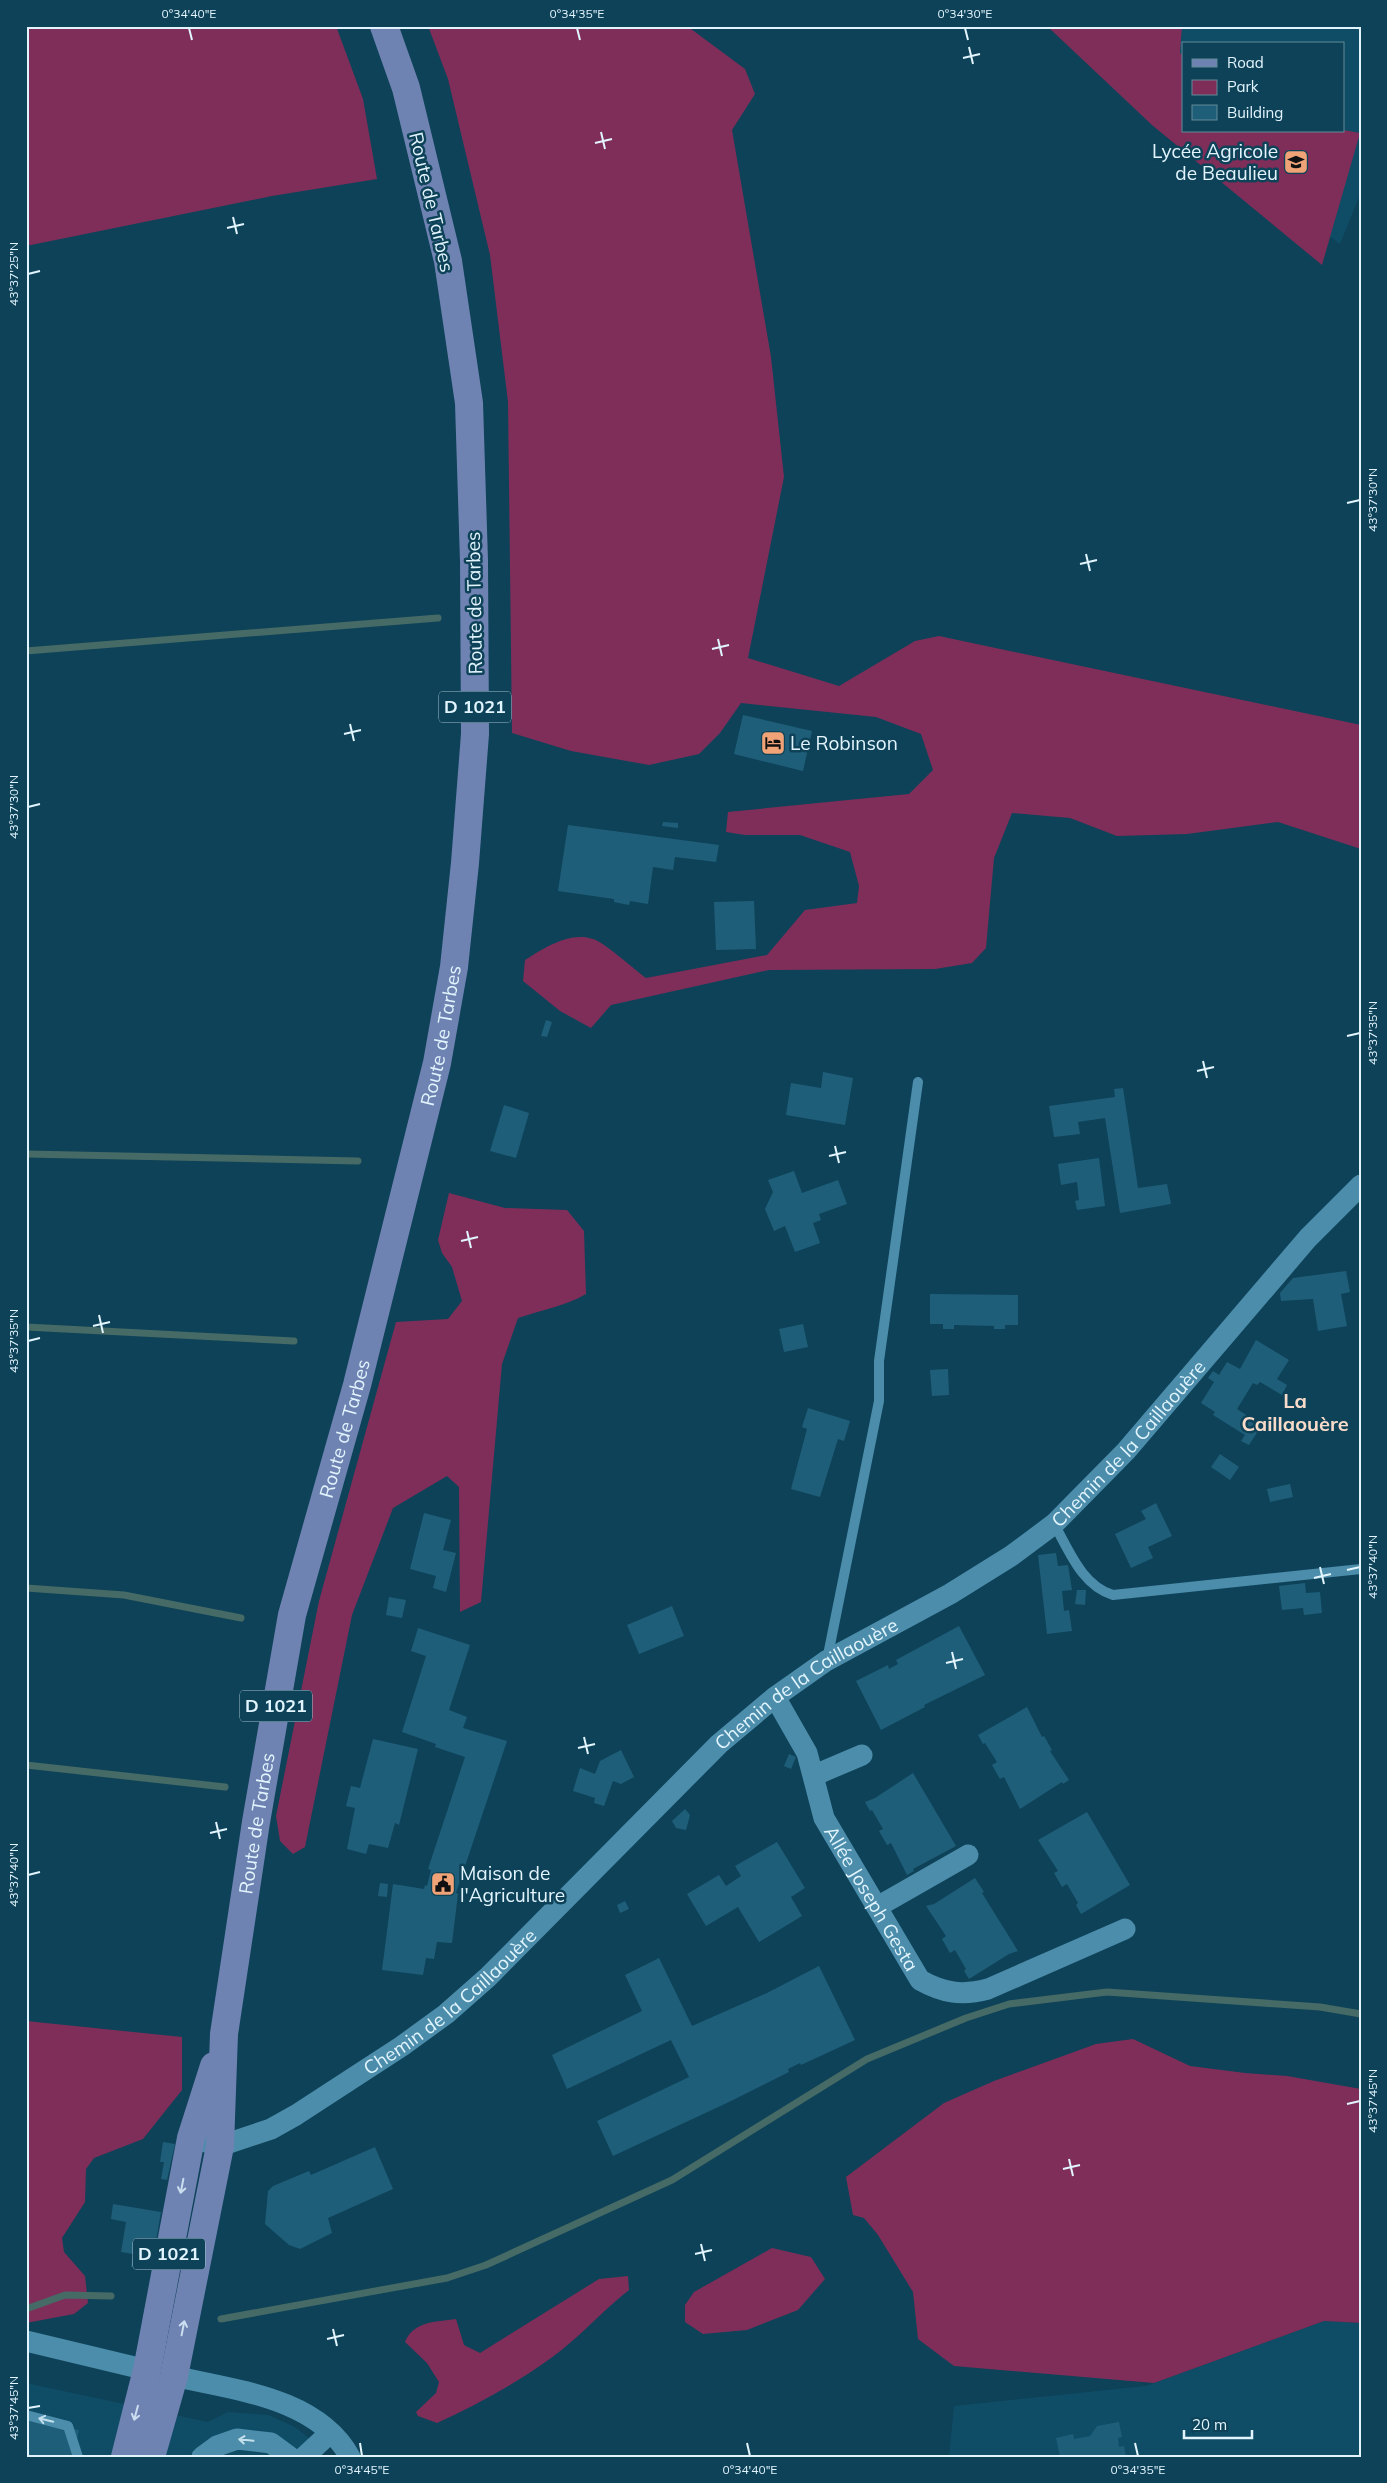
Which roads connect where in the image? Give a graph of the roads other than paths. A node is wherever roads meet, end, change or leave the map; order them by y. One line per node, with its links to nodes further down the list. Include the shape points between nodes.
1 (384, 26): 13 (main road, Route de Tarbes / D 1021, via 406,88 448,261 469,403 475,734 466,853 454,967 437,1063 357,1385 292,1615)
2 (918, 1082): 6 (lane, via 879,1361 878,1401)
3 (1361, 1185): 4 (street, Chemin de la Caillaouère, via 1308,1238 1126,1451)
4 (1054, 1524): 5 (lane, via 1088,1581 1102,1592 1113,1595); 6 (street, Chemin de la Caillaouère, via 1011,1556 950,1594)
5 (1361, 1569)
6 (826, 1662): 7 (street, Chemin de la Caillaouère)
7 (775, 1697): 9 (street, Allée Joseph Gesta, via 807,1753); 15 (street, Chemin de la Caillaouère, via 719,1744 488,1977 446,2014 296,2116)
8 (862, 1756): 9 (street)
9 (814, 1775): 11 (street, Allée Joseph Gesta, via 824,1818)
10 (968, 1855): 11 (street)
11 (877, 1907): 12 (street, Allée Joseph Gesta, via 920,1980 951,1993 969,1994 988,1989)
12 (1125, 1929)
13 (224, 2034): 14 (main road, Route de Tarbes / D 1021); 15 (main road, Route de Tarbes / D 1021)
14 (191, 2138): 15 (street); 17 (main road, D 1021, one-way to 17)
15 (220, 2146): 18 (main road, D 1021, one-way to 15)
16 (26, 2341): 17 (street)
17 (147, 2370): 22 (main road, D 1021, one-way to 22)
18 (174, 2376): 20 (street, via 285,2404 313,2419); 23 (main road, D 1021)
19 (26, 2415): 21 (lane, one-way to 19, via 68,2426)
20 (330, 2433): 26 (street); 27 (street)
21 (78, 2457)
22 (124, 2457)
23 (151, 2457)
24 (202, 2457): 25 (street, one-way to 24, via 271,2442 237,2439 216,2446)
25 (290, 2457)
26 (304, 2457)
27 (350, 2457)

